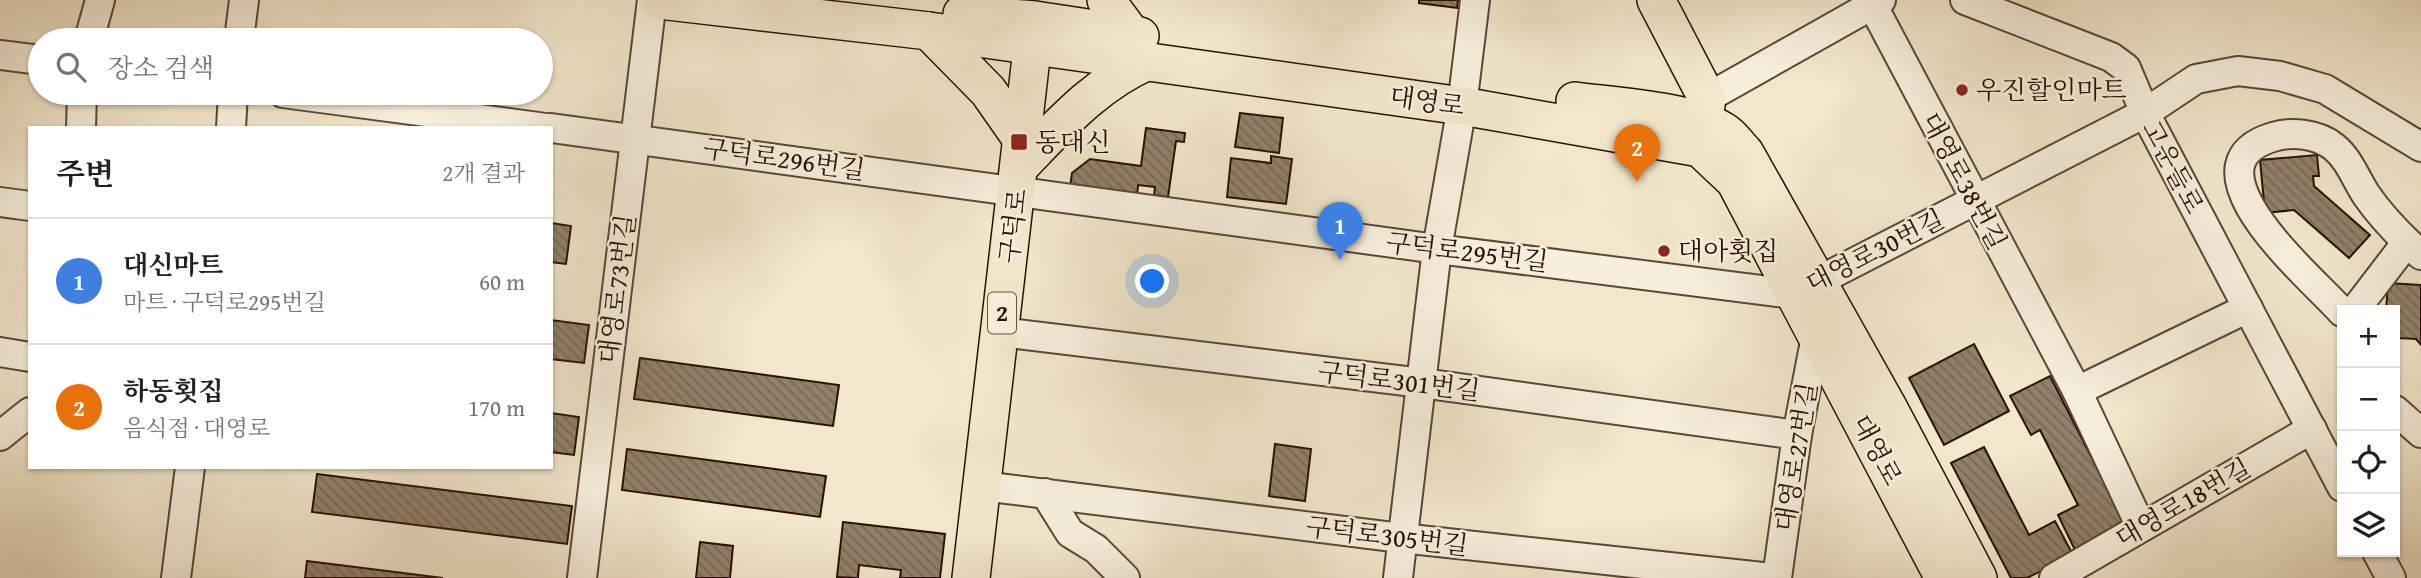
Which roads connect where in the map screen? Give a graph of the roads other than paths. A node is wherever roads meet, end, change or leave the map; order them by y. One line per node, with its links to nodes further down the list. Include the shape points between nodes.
1 (100, 0): 13 (street)
2 (244, 0): 14 (street)
3 (652, 0): 28 (street, 대영로73번길)
4 (659, 0): 11 (main road, 대영로)
5 (866, 0): 11 (main road, 대영로)
6 (1105, 0): 15 (main road)
7 (1475, 0): 18 (street)
8 (1656, 0): 23 (main road)
9 (1965, 0): 22 (street, 고운들로, via 2111,57 2126,68)
10 (1877, 3): 23 (street, 대영로38번길); 31 (street, 대영로38번길)
11 (947, 15): 12 (main road, 대영로); 30 (main road, via 988,91)
12 (1035, 22): 15 (main road, 대영로); 30 (main road, 구덕로 / 2)
13 (92, 28)
14 (240, 28)
15 (1140, 48): 18 (main road, 대영로); 30 (main road)
16 (0, 55): 17 (street)
17 (28, 58)
18 (1463, 96): 23 (main road, 대영로); 35 (street)
19 (82, 105): 24 (street)
20 (232, 105): 25 (street)
21 (373, 105): 26 (street)
22 (2145, 113): 29 (street, 대영로30번길, via 2196,79 2238,71 2280,76 2325,89); 31 (street, 대영로30번길); 39 (street, 고운들로)
23 (1703, 123): 36 (main road, 대영로, via 1725,132 1745,153)
24 (81, 126)
25 (231, 126)
26 (531, 126)
27 (553, 128): 28 (street, 구덕로296번길)
28 (636, 140): 30 (street, 구덕로296번길); 60 (street, 대영로73번길)
29 (2421, 147)
30 (1020, 166): 35 (street, 구덕로295번길); 40 (main road, 구덕로 / 2)
31 (1974, 201): 36 (street, 대영로30번길); 45 (street, 대영로38번길)
32 (0, 202): 33 (street)
33 (28, 206)
34 (2414, 248): 37 (street); 38 (street, via 2388,226 2333,146 2288,132 2263,140 2248,153 2238,172 2241,191 2262,226)
35 (1437, 249): 36 (street, 구덕로295번길); 44 (street)
36 (1805, 287): 41 (main road, 대영로); 67 (main road, 대영로)
37 (2360, 305)
38 (2337, 307)
39 (2248, 308): 45 (street); 48 (street, 고운들로)
40 (1000, 332): 44 (street, 구덕로301번길); 54 (main road, 구덕로 / 2)
41 (1816, 336): 50 (street, 대영로27번길); 66 (main road, 대영로)
42 (0, 352): 43 (street)
43 (28, 357)
44 (1422, 383): 50 (street, 구덕로301번길); 57 (street)
45 (2077, 391): 56 (street, 대영로38번길)
46 (28, 414): 51 (street)
47 (2400, 414): 49 (street)
48 (2312, 429): 53 (street, 고운들로); 56 (street, 대영로18번길)
49 (2421, 433)
50 (1797, 435): 65 (street, 대영로27번길)
51 (0, 436)
52 (190, 469): 59 (street)
53 (2337, 477)
54 (982, 486): 55 (street, 구덕로305번길); 61 (main road, 구덕로 / 2)
55 (1045, 493): 57 (street, 구덕로305번길); 62 (street, via 1070,533 1096,549)
56 (2141, 527): 68 (street, 대영로18번길)
57 (1401, 538): 63 (street); 64 (street, 구덕로305번길)
58 (2380, 557): 69 (street)
59 (176, 578)
60 (582, 578)
61 (971, 578)
62 (1125, 578)
63 (1398, 578)
64 (1772, 578)
65 (1777, 578)
66 (1944, 578)
67 (1978, 578)
68 (2054, 578)
69 (2391, 578)

